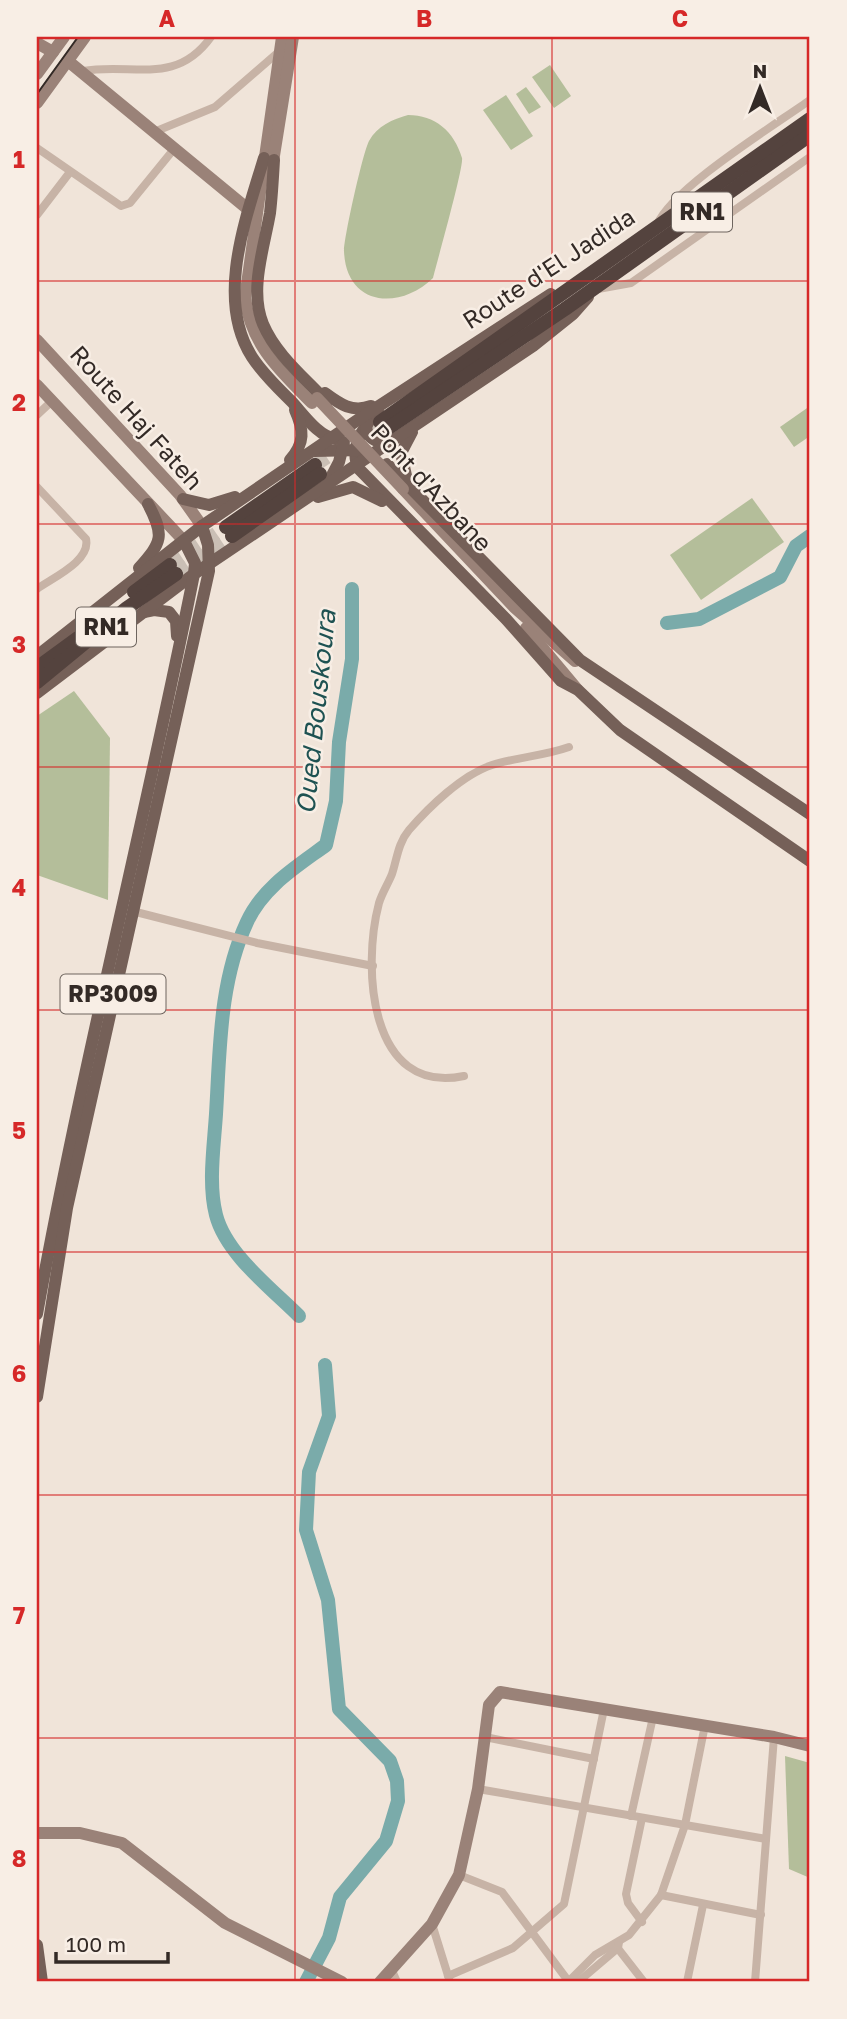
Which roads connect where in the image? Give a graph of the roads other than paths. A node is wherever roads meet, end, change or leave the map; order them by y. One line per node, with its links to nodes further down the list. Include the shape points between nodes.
1 (64, 37): 6 (street)
2 (85, 37): 7 (street)
3 (211, 37): 8 (street, via 186,60 160,70)
4 (37, 43): 6 (street)
5 (287, 43): 13 (street, via 215,107); 18 (street, Pont d'Azbane)
6 (53, 52): 9 (street)
7 (68, 61): 8 (street); 11 (street)
8 (83, 71): 13 (street)
9 (37, 74)
10 (810, 100): 22 (street, via 662,211)
11 (37, 103)
12 (810, 119): 22 (highway, Route d'El Jadida / RN1)
13 (155, 132): 16 (street)
14 (810, 135): 24 (highway, Route d'El Jadida / RN1)
15 (37, 148): 19 (street)
16 (174, 149): 19 (street, via 126,205 113,204); 20 (street)
17 (810, 157): 24 (street, via 631,283)
18 (269, 159): 20 (main road); 27 (main road, via 270,211 258,306 270,338); 43 (street, Pont d'Azbane, bridge, via 253,272 253,312 267,347)
19 (70, 172): 21 (street)
20 (249, 209): 29 (main road, via 236,282 239,327 252,358)
21 (37, 215)
22 (656, 226): 23 (highway, Route d'El Jadida / RN1)
23 (596, 270): 25 (highway, RN1); 31 (main road, Route d'El Jadida, via 533,305)
24 (595, 289): 25 (highway, RN1); 33 (main road, Route d'El Jadida, via 573,314 533,346)
25 (562, 303): 34 (highway, RN1)
26 (37, 340): 44 (street, Route Haj Fateh)
27 (301, 374): 31 (main road, via 344,406 364,409); 36 (main road, via 343,418)
28 (37, 385): 30 (street, Route Haj Fateh)
29 (290, 400): 35 (main road); 40 (main road, via 303,439)
30 (51, 401): 32 (street); 45 (street, Route Haj Fateh)
31 (385, 402): 34 (main road); 36 (main road, Route d'El Jadida)
32 (37, 415)
33 (418, 425): 34 (main road, Route d'El Jadida); 43 (main road, via 401,453)
34 (380, 436): 36 (main road); 36 (main road); 37 (main road, Route d'El Jadida); 43 (main road)
35 (330, 438): 36 (main road, Route d'El Jadida); 38 (main road, Route d'El Jadida)
36 (349, 442): 37 (main road); 38 (main road); 39 (main road)
37 (357, 466): 38 (main road, Route d'El Jadida); 47 (main road)
38 (318, 469): 39 (main road); 39 (main road, via 329,455); 40 (main road); 46 (main road); 48 (highway)
39 (337, 470)
40 (272, 478): 42 (main road)
41 (37, 487): 55 (street, via 87,545 82,557)
42 (258, 488): 44 (main road, via 215,505); 49 (main road, via 224,511)
43 (404, 489): 57 (street, Pont d'Azbane); 65 (main road, via 580,660)
44 (183, 499): 49 (street, Route Haj Fateh)
45 (148, 504): 50 (street, Route Haj Fateh); 54 (main road, via 157,523 159,543)
46 (295, 506): 47 (main road, via 354,487); 51 (main road)
47 (406, 517): 63 (main road, via 561,681)
48 (229, 531)
49 (204, 540): 50 (main road); 50 (main road); 51 (main road); 53 (main road)
50 (184, 541): 52 (main road); 53 (main road)
51 (228, 553): 53 (main road); 56 (main road)
52 (171, 564): 53 (main road, via 183,555); 54 (main road); 61 (highway, RN1); 62 (highway, RN1, via 127,608)
53 (199, 568): 56 (main road); 58 (main road); 60 (main road, RP3009)
54 (130, 581): 59 (main road)
55 (37, 589)
56 (204, 595): 69 (main road, RP3009)
57 (512, 608): 63 (street); 65 (street, via 575,661)
58 (141, 613): 60 (main road, via 162,610 173,616); 64 (main road)
59 (39, 652)
60 (177, 654): 72 (main road, RP3009, via 91,1041)
61 (37, 668)
62 (37, 682)
63 (578, 690): 68 (main road, via 620,730)
64 (37, 693)
65 (629, 694): 67 (main road)
66 (569, 747): 70 (street, via 491,765 473,774 411,828 379,902)
67 (810, 814)
68 (810, 861)
69 (132, 911): 70 (street); 73 (main road, RP3009)
70 (373, 966): 71 (street, via 379,1024 388,1046 418,1074 444,1079)
71 (464, 1076)
72 (37, 1314)
73 (39, 1359): 74 (main road, RP3009)
74 (37, 1397)
75 (604, 1709): 76 (street); 78 (street, via 500,1692 489,1706); 82 (street)
76 (653, 1717): 77 (street); 85 (street)
77 (705, 1725): 79 (street); 87 (street)
78 (485, 1737): 82 (street); 83 (street)
79 (776, 1737): 80 (street); 81 (street); 89 (street)
80 (810, 1740)
81 (810, 1746)
82 (594, 1759): 84 (street)
83 (478, 1789): 84 (street); 90 (street)
84 (584, 1807): 85 (street); 96 (street, via 564,1904)
85 (631, 1816): 86 (street)
86 (642, 1818): 87 (street); 94 (street, via 626,1894)
87 (685, 1825): 89 (street); 91 (street)
88 (37, 1833): 102 (street, via 80,1833 122,1843 225,1923)
89 (766, 1839): 93 (street)
90 (459, 1875): 95 (street); 96 (street, via 502,1892)
91 (661, 1895): 92 (street); 94 (street)
92 (703, 1905): 93 (street); 108 (street)
93 (761, 1915): 109 (street)
94 (642, 1922): 97 (street)
95 (432, 1924): 99 (street); 100 (street)
96 (531, 1933): 100 (street, via 513,1948); 105 (street)
97 (617, 1944): 105 (street, via 595,1955); 106 (street); 107 (street)
98 (37, 1945): 101 (main road)
99 (391, 1968): 103 (street); 104 (street)
100 (449, 1979)
101 (42, 1982)
102 (342, 1982)
103 (380, 1982)
104 (397, 1982)
105 (569, 1982)
106 (578, 1982)
107 (644, 1982)
108 (687, 1982)
109 (755, 1982)

